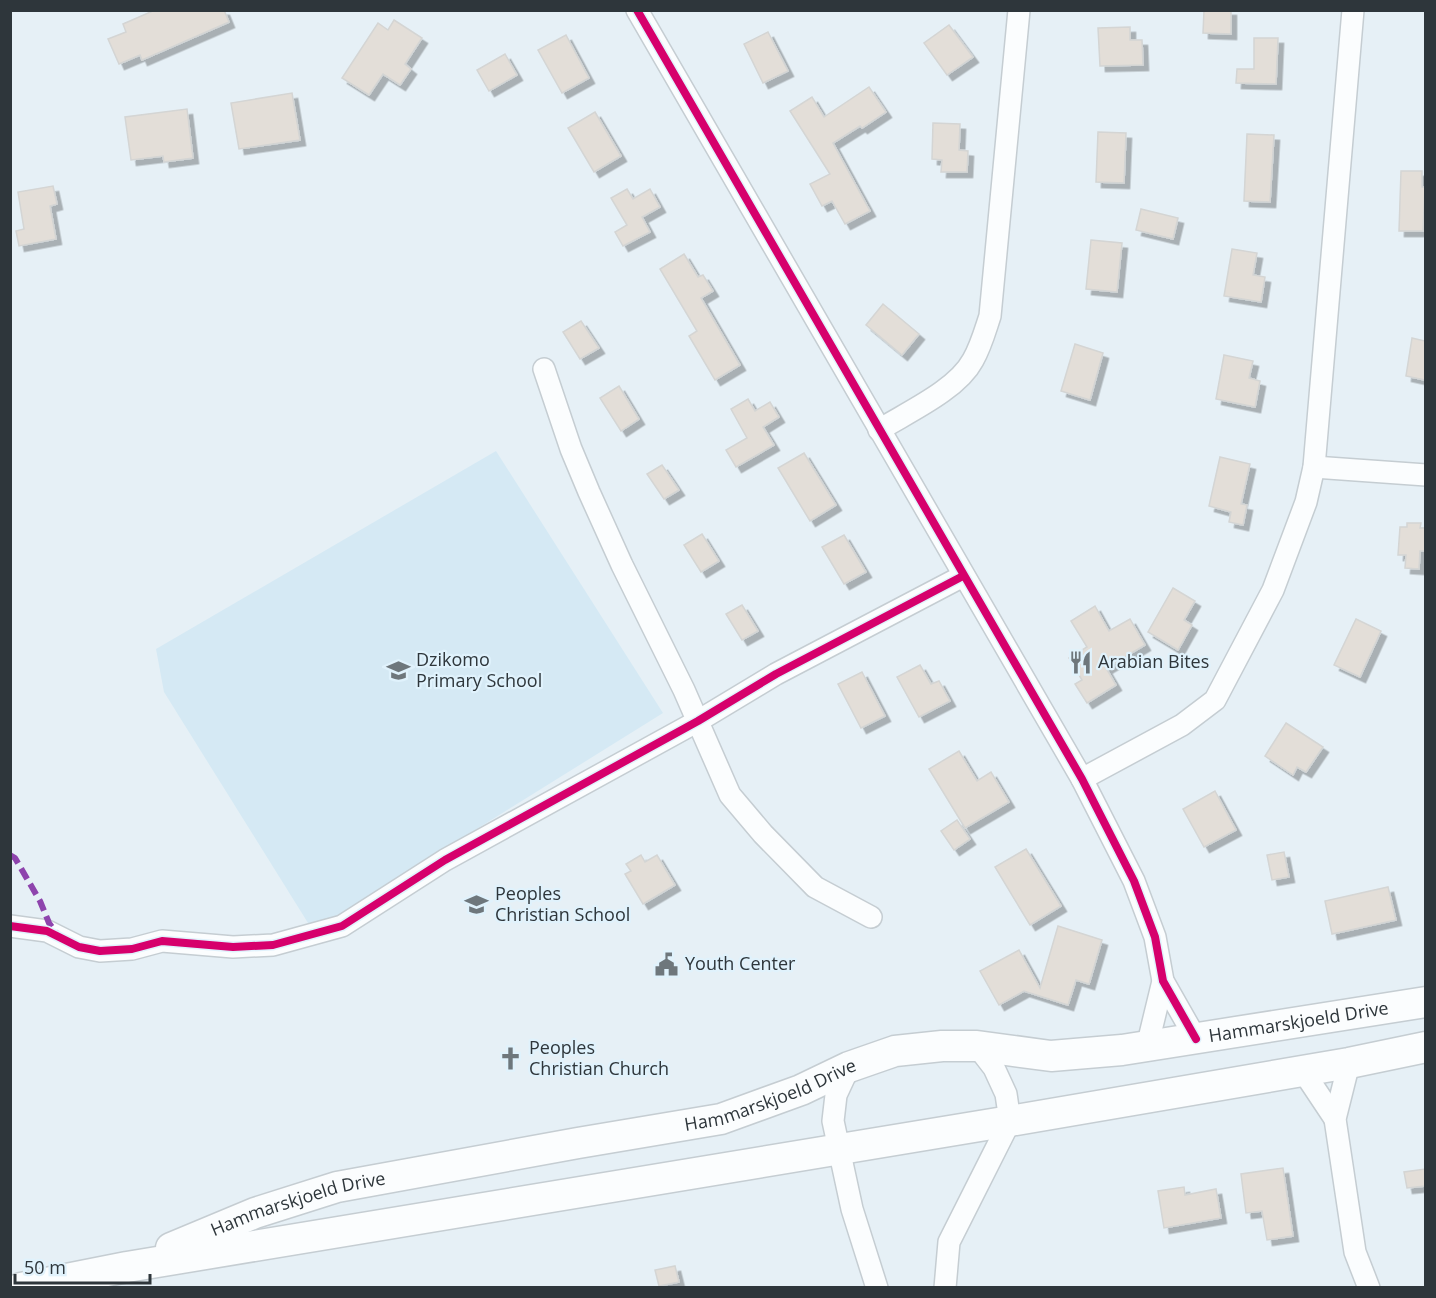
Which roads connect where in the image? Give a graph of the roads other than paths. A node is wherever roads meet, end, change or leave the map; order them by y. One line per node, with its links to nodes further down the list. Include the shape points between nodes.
1 (636, 10): 5 (street)
2 (1018, 10): 5 (street, via 990,316 972,363 950,387)
3 (1353, 10): 6 (street)
4 (544, 369): 9 (street, via 589,492)
5 (879, 430): 8 (street)
6 (1314, 467): 7 (street); 10 (street, via 1306,501 1273,590 1215,700 1182,725)
7 (1425, 475)
8 (963, 576): 9 (street, via 776,674); 10 (street)
9 (698, 721): 11 (street, via 730,795 763,834 815,887); 12 (street, via 445,860 342,926 273,945 162,941 132,949 100,951 80,947 47,931)
10 (1082, 779): 13 (street, via 1134,881 1155,937)
11 (871, 917)
12 (10, 926)
13 (1163, 981): 16 (street); 18 (street)
14 (1425, 1002): 15 (main road, Hammarskjoeld Drive)
15 (1394, 1006): 16 (main road, Hammarskjoeld Drive); 19 (main road, via 1404,1017)
16 (1196, 1039): 18 (main road, Hammarskjoeld Drive)
17 (977, 1046): 18 (main road, Hammarskjoeld Drive, via 1051,1056); 21 (main road, Hammarskjoeld Drive, via 895,1051); 24 (street, via 994,1068 1006,1094)
18 (1147, 1047)
19 (1416, 1049): 20 (main road, Hammarskjoeld Drive)
20 (1349, 1063): 22 (main road, Hammarskjoeld Drive); 23 (street)
21 (849, 1068): 25 (street, via 836,1095 832,1121); 26 (main road, Hammarskjoeld Drive, via 721,1119)
22 (1303, 1071): 23 (street); 24 (main road, Hammarskjoeld Drive)
23 (1335, 1119): 32 (street, via 1355,1252)
24 (1010, 1121): 25 (main road, Hammarskjoeld Drive); 31 (street, via 949,1242)
25 (838, 1149): 27 (main road, Hammarskjoeld Drive); 30 (street)
26 (386, 1178): 27 (main road, via 377,1190 376,1200); 28 (main road, Hammarskjoeld Drive, via 255,1213)
27 (395, 1224): 28 (main road, Hammarskjoeld Drive)
28 (127, 1267): 29 (main road, Hammarskjoeld Drive)
29 (21, 1287)
30 (876, 1287)
31 (945, 1287)
32 (1369, 1287)

